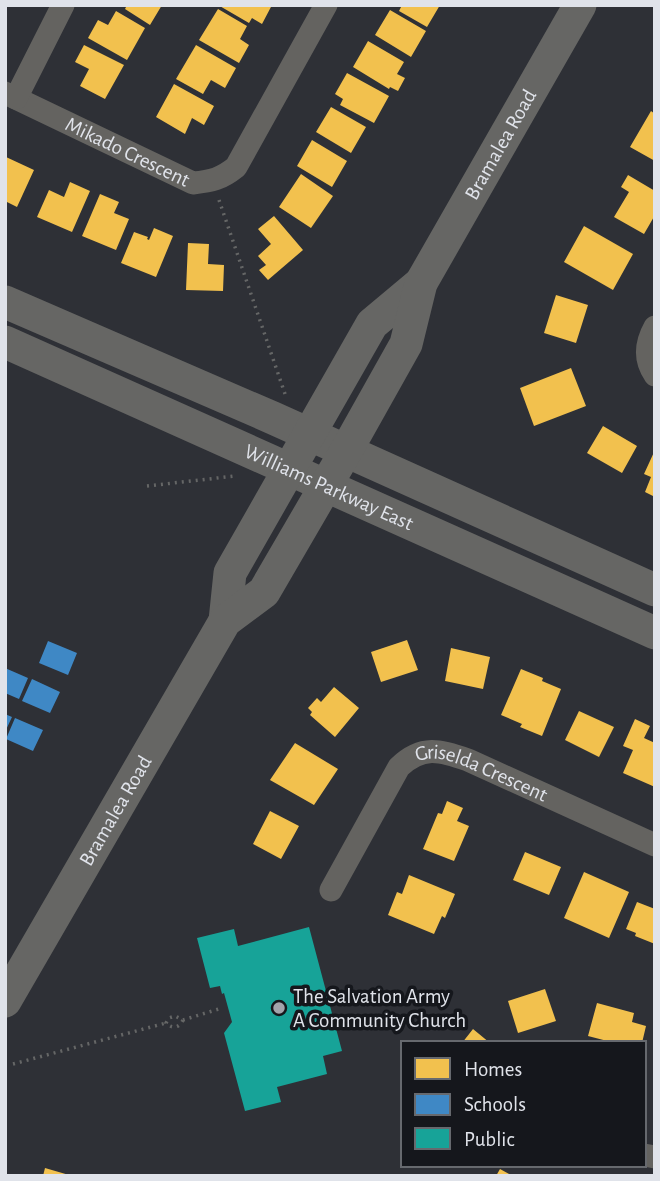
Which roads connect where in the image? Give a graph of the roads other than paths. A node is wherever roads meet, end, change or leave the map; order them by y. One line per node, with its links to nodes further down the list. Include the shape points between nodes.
1 (63, 5): 4 (street)
2 (326, 5): 4 (street, Mikado Crescent, via 236,167 213,181 193,183)
3 (580, 5): 5 (main road, Bramalea Road)
4 (10, 95)
5 (421, 283): 10 (main road, Bramalea Road, via 373,324); 11 (main road, Bramalea Road, via 406,344)
6 (5, 302): 10 (main road, Williams Parkway East)
7 (655, 327): 9 (street, via 646,353)
8 (5, 342): 12 (main road, Williams Parkway East)
9 (655, 375)
10 (309, 435): 11 (main road, Williams Parkway East); 12 (main road, Bramalea Road)
11 (346, 451): 13 (main road, Bramalea Road); 14 (main road, Williams Parkway East)
12 (290, 469): 13 (main road, Williams Parkway East); 15 (main road, Bramalea Road, via 230,573)
13 (325, 485): 15 (main road, Bramalea Road, via 264,592); 16 (main road, Williams Parkway East)
14 (655, 590)
15 (225, 621): 19 (main road, Bramalea Road)
16 (655, 632)
17 (655, 845): 18 (street, Griselda Crescent, via 468,760 443,751 420,752 399,767)
18 (331, 890)
19 (5, 1001)

